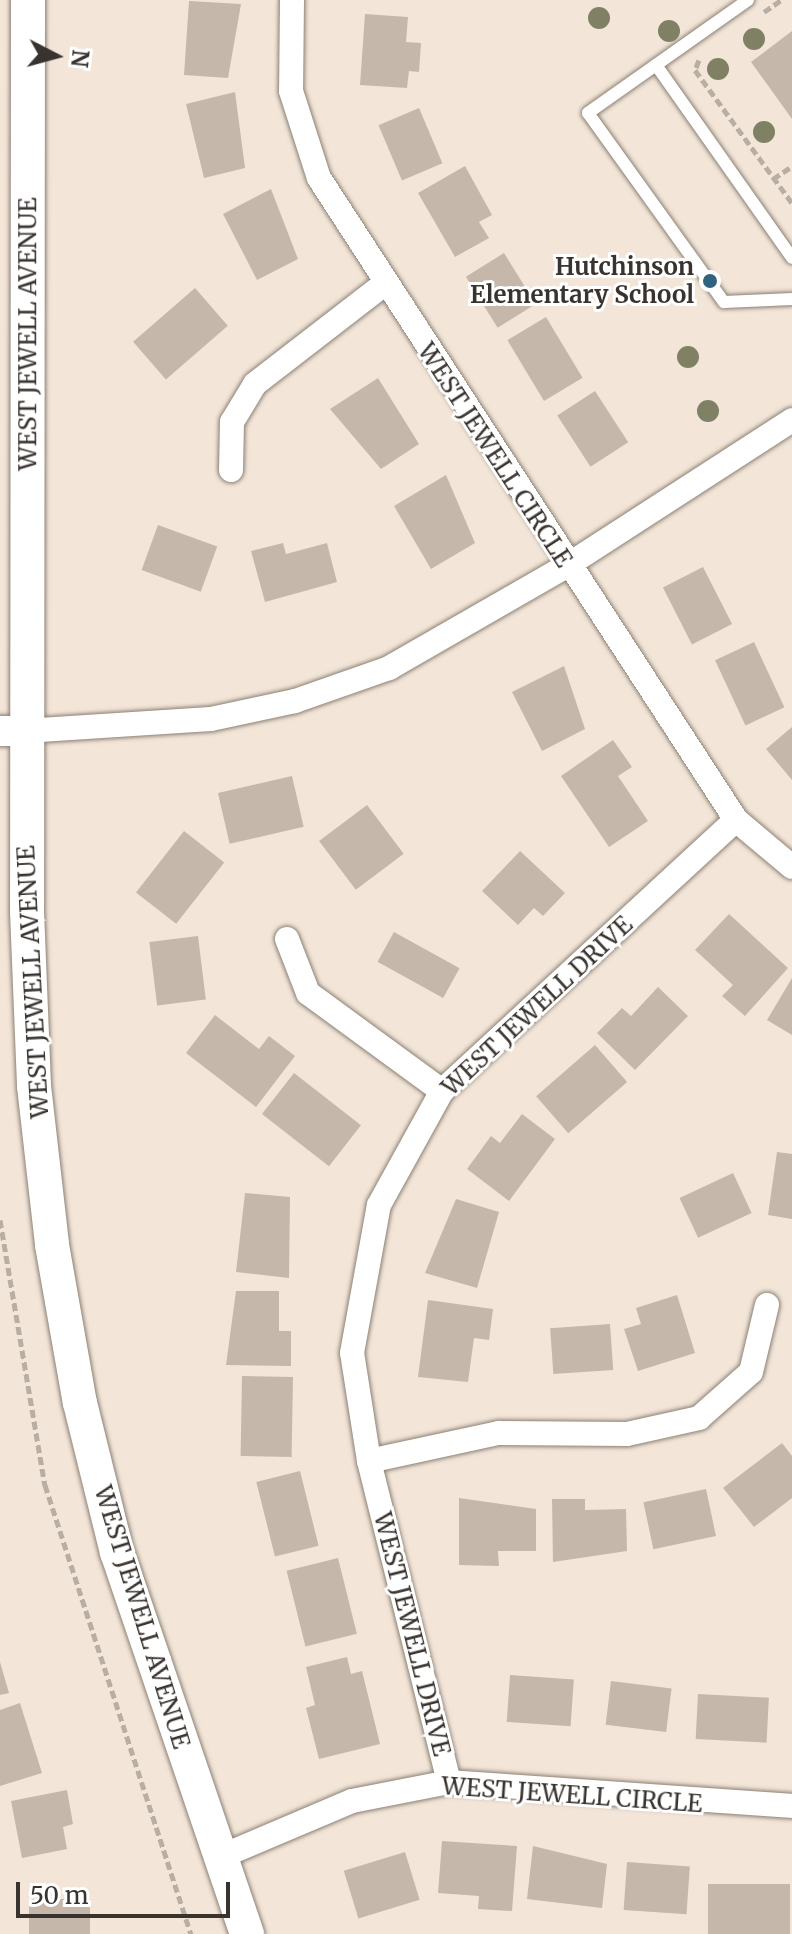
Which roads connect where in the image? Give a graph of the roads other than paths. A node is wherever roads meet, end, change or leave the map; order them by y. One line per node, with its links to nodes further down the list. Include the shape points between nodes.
1 (28, 0): 11 (main road, WEST JEWELL AVENUE)
2 (292, 0): 6 (street, WEST JEWELL CIRCLE, via 296,117 319,178)
3 (748, 0): 4 (lane)
4 (656, 65): 5 (lane); 7 (lane, via 588,113 724,302)
5 (792, 258)
6 (383, 285): 9 (street, via 297,344 255,384 227,440); 10 (street, WEST JEWELL CIRCLE)
7 (792, 299)
8 (792, 420): 10 (street)
9 (231, 470)
10 (568, 565): 11 (street, via 431,647 328,692 211,719); 12 (street, WEST JEWELL CIRCLE)
11 (12, 731): 20 (main road, WEST JEWELL AVENUE, via 34,1086 77,1387 117,1552)
12 (736, 820): 13 (street, WEST JEWELL CIRCLE); 15 (street, WEST JEWELL DRIVE)
13 (792, 867)
14 (287, 939): 15 (street, via 308,993)
15 (442, 1091): 17 (street, WEST JEWELL DRIVE, via 379,1205 363,1274 352,1353)
16 (767, 1305): 17 (street, via 751,1372 699,1418 627,1434 499,1433)
17 (369, 1461): 18 (street, WEST JEWELL DRIVE)
18 (449, 1782): 19 (street, WEST JEWELL CIRCLE); 20 (street, WEST JEWELL CIRCLE, via 352,1801)
19 (792, 1806)
20 (220, 1857): 21 (main road, WEST JEWELL AVENUE)
21 (247, 1934)

